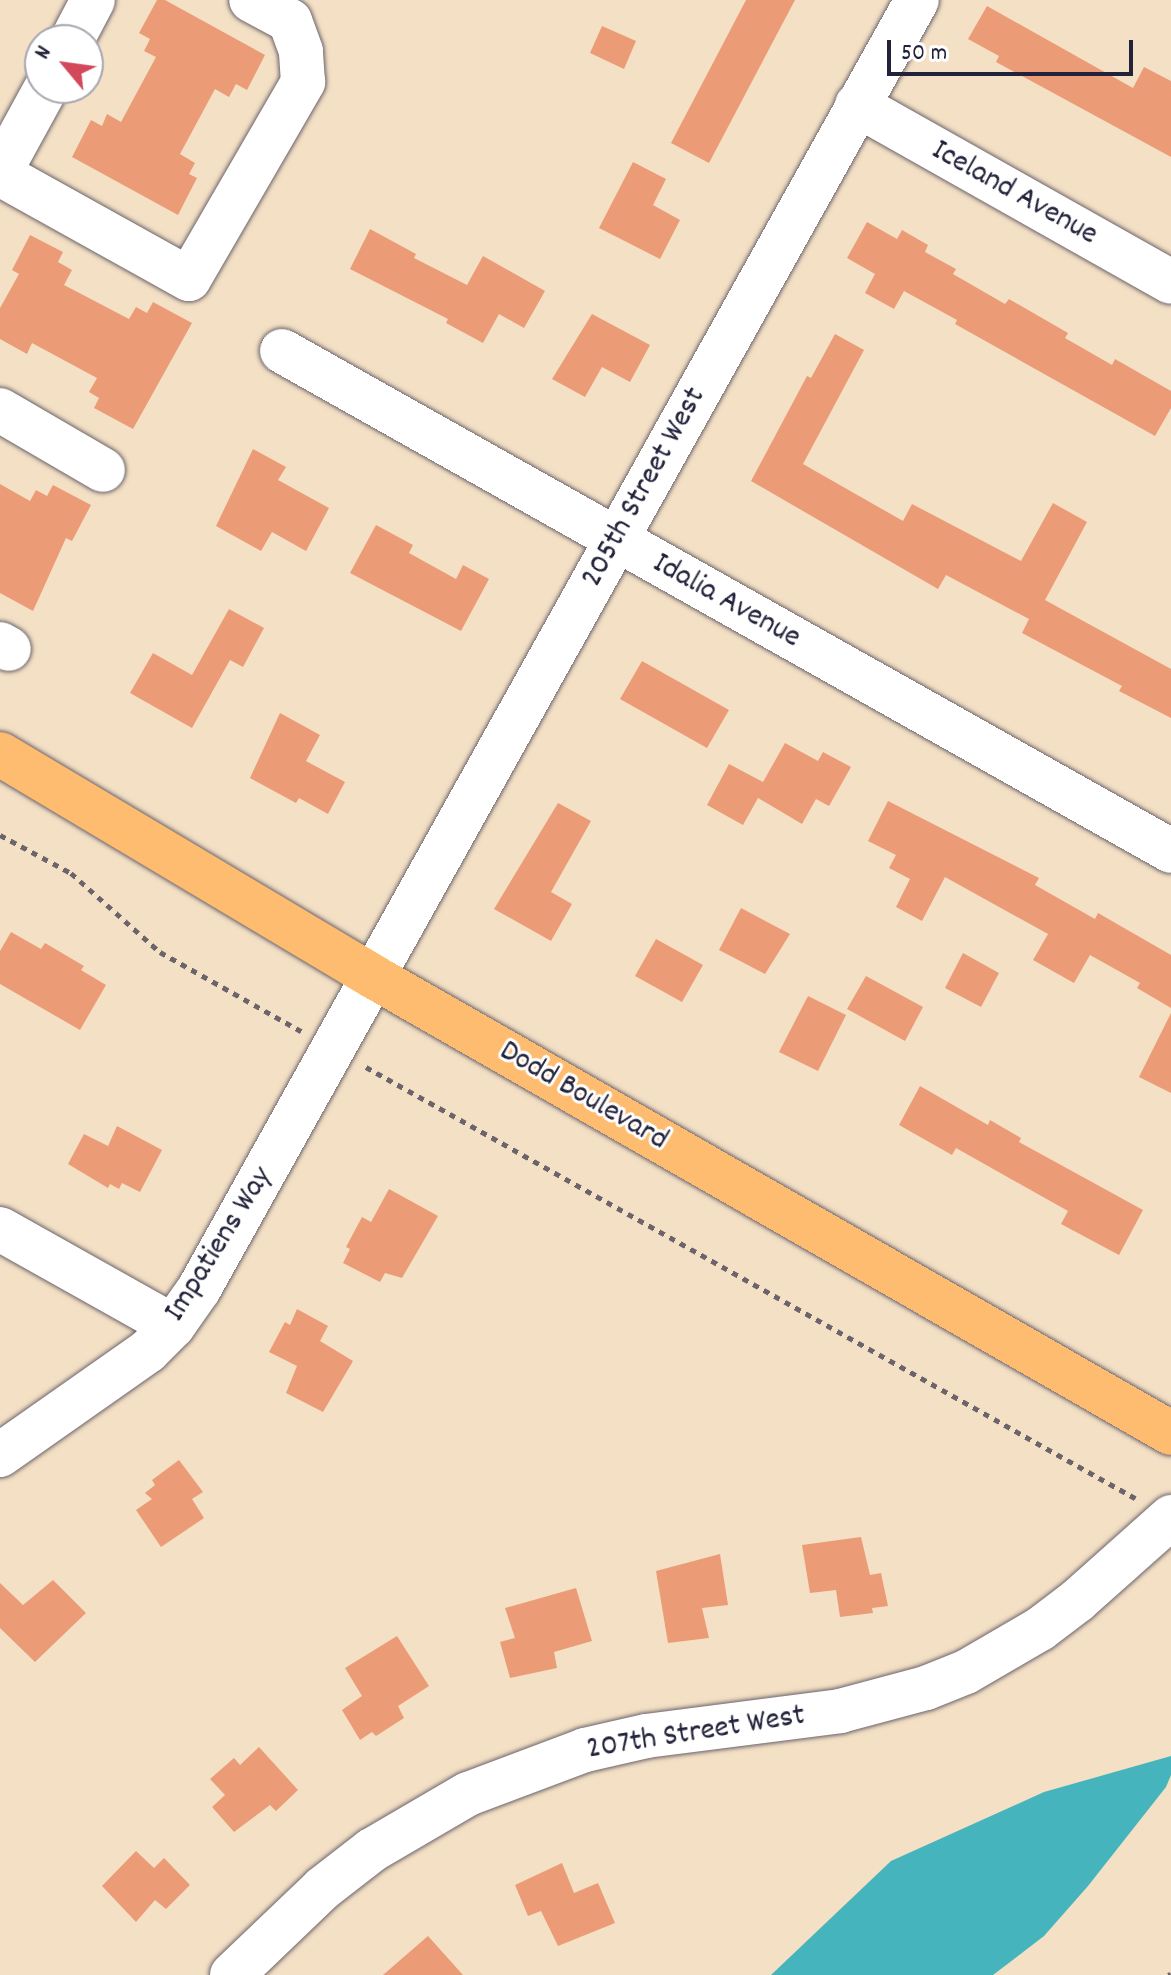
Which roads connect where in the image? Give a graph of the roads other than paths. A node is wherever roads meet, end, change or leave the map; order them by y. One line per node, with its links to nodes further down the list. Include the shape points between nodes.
1 (93, 0): 4 (street)
2 (251, 0): 7 (street, via 290,21 301,51 303,82 189,279)
3 (917, 0): 6 (street, 205th Street West)
4 (80, 24)
5 (37, 104): 7 (street)
6 (857, 105): 8 (street, Iceland Avenue); 12 (street, 205th Street West)
7 (0, 173)
8 (1171, 282)
9 (282, 351): 12 (street, Idalia Avenue)
10 (0, 410): 11 (street)
11 (103, 470)
12 (617, 540): 14 (street, Idalia Avenue); 15 (street, 205th Street West)
13 (0, 754): 15 (main road, Dodd Boulevard)
14 (1171, 851)
15 (374, 977): 17 (street, Impatiens Way, via 199,1289); 18 (main road, Dodd Boulevard)
16 (0, 1229): 17 (street)
17 (173, 1326): 19 (street, Impatiens Way, via 148,1351)
18 (1171, 1433)
19 (0, 1455)
20 (1170, 1517): 21 (street, 207th Street West, via 1040,1629 966,1672 926,1688 840,1711 600,1746 468,1794 372,1850 323,1888)
21 (232, 1975)

